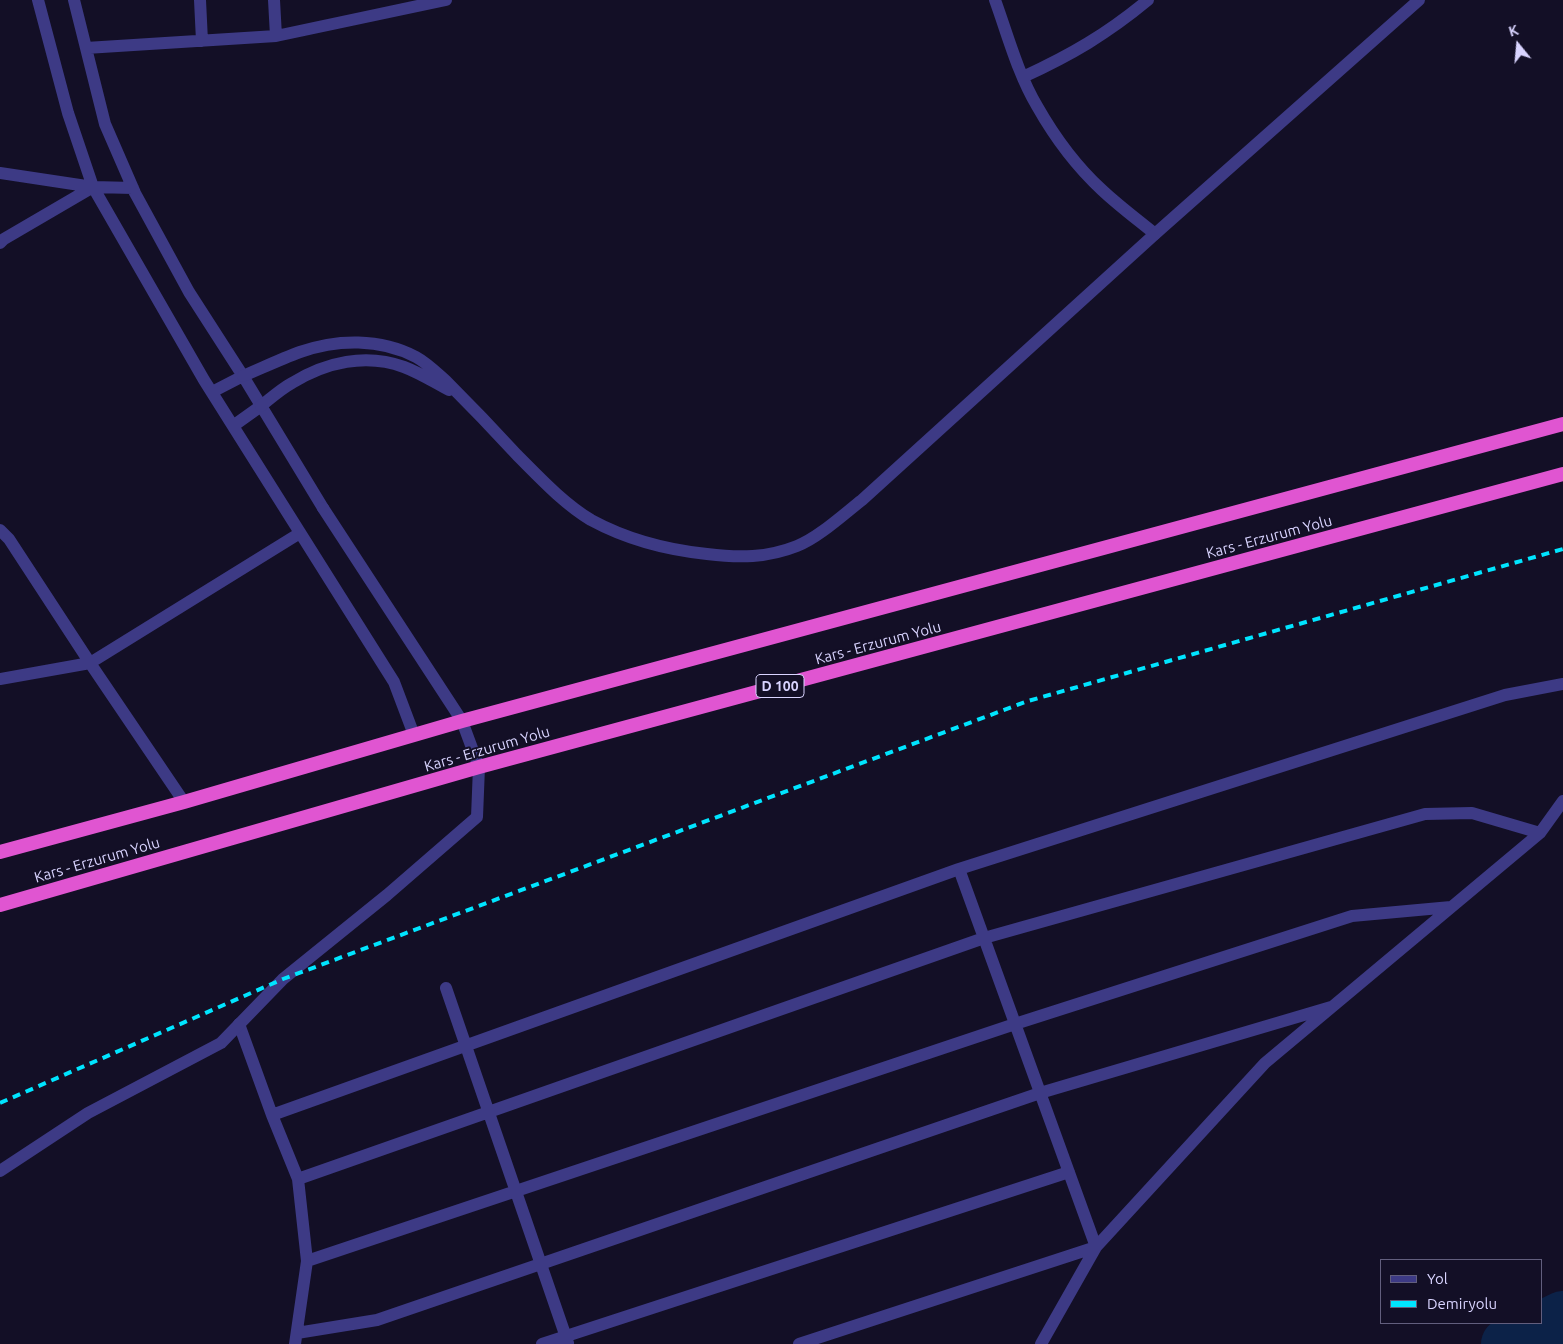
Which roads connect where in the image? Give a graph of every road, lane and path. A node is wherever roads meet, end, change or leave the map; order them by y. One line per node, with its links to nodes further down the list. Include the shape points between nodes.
1 (38, 0): 14 (street, via 68,113)
2 (74, 0): 11 (street)
3 (200, 0): 10 (street)
4 (274, 0): 9 (street)
5 (446, 0): 9 (street)
6 (995, 0): 12 (street)
7 (1148, 0): 12 (street, via 1097,39)
8 (1419, 0): 16 (street)
9 (276, 36): 10 (street)
10 (202, 41): 11 (street)
11 (86, 48): 15 (street, via 105,124)
12 (1023, 77): 16 (street, via 1037,106 1077,163 1102,190)
13 (0, 173): 14 (street)
14 (93, 187): 15 (street); 17 (street); 19 (street)
15 (133, 188): 18 (street, via 189,292)
16 (1155, 234): 20 (street, via 862,500 799,546 772,555 736,557 683,552 628,536 590,519 546,484)
17 (0, 243)
18 (243, 376): 19 (street); 20 (street, via 315,347 341,343 385,345 430,366); 21 (street)
19 (212, 392): 23 (street)
20 (462, 397): 21 (street, via 406,368 356,361 318,369)
21 (261, 406): 23 (street); 30 (street, via 323,508)
22 (1563, 424): 30 (highway)
23 (233, 426): 26 (street)
24 (1563, 474): 32 (highway, Kars - Erzurum Yolu / D 100)
25 (0, 530): 27 (street)
26 (300, 533): 27 (street); 31 (street, via 394,682)
27 (90, 664): 28 (street); 34 (street)
28 (0, 679)
29 (1563, 684): 37 (street, via 1505,695)
30 (462, 721): 31 (highway); 32 (street)
31 (414, 735): 34 (highway)
32 (478, 767): 38 (highway, Kars - Erzurum Yolu / D 100); 43 (street, via 477,817 283,979)
33 (1563, 801): 35 (street)
34 (184, 802): 36 (highway)
35 (1540, 833): 39 (street); 40 (street, via 1472,813 1425,814)
36 (0, 852)
37 (959, 869): 40 (street); 45 (street)
38 (0, 905)
39 (1451, 907): 42 (street); 44 (street, via 1352,916)
40 (984, 938): 44 (street); 47 (street)
41 (446, 988): 45 (street)
42 (1331, 1008): 46 (street); 53 (street, via 1264,1063)
43 (239, 1024): 48 (street); 49 (street, via 221,1043 88,1113)
44 (1015, 1024): 46 (street); 52 (street)
45 (466, 1045): 47 (street); 48 (street)
46 (1040, 1092): 50 (street); 55 (street)
47 (489, 1112): 51 (street); 52 (street)
48 (272, 1115): 51 (street)
49 (0, 1170)
50 (1069, 1172): 53 (street); 57 (street)
51 (298, 1179): 54 (street)
52 (516, 1192): 54 (street); 55 (street)
53 (1096, 1247): 59 (street); 60 (street)
54 (307, 1261): 56 (street)
55 (541, 1264): 56 (street, via 377,1320); 57 (street)
56 (296, 1339)
57 (567, 1340): 58 (street)
58 (542, 1344)
59 (800, 1344)
60 (1041, 1344)

